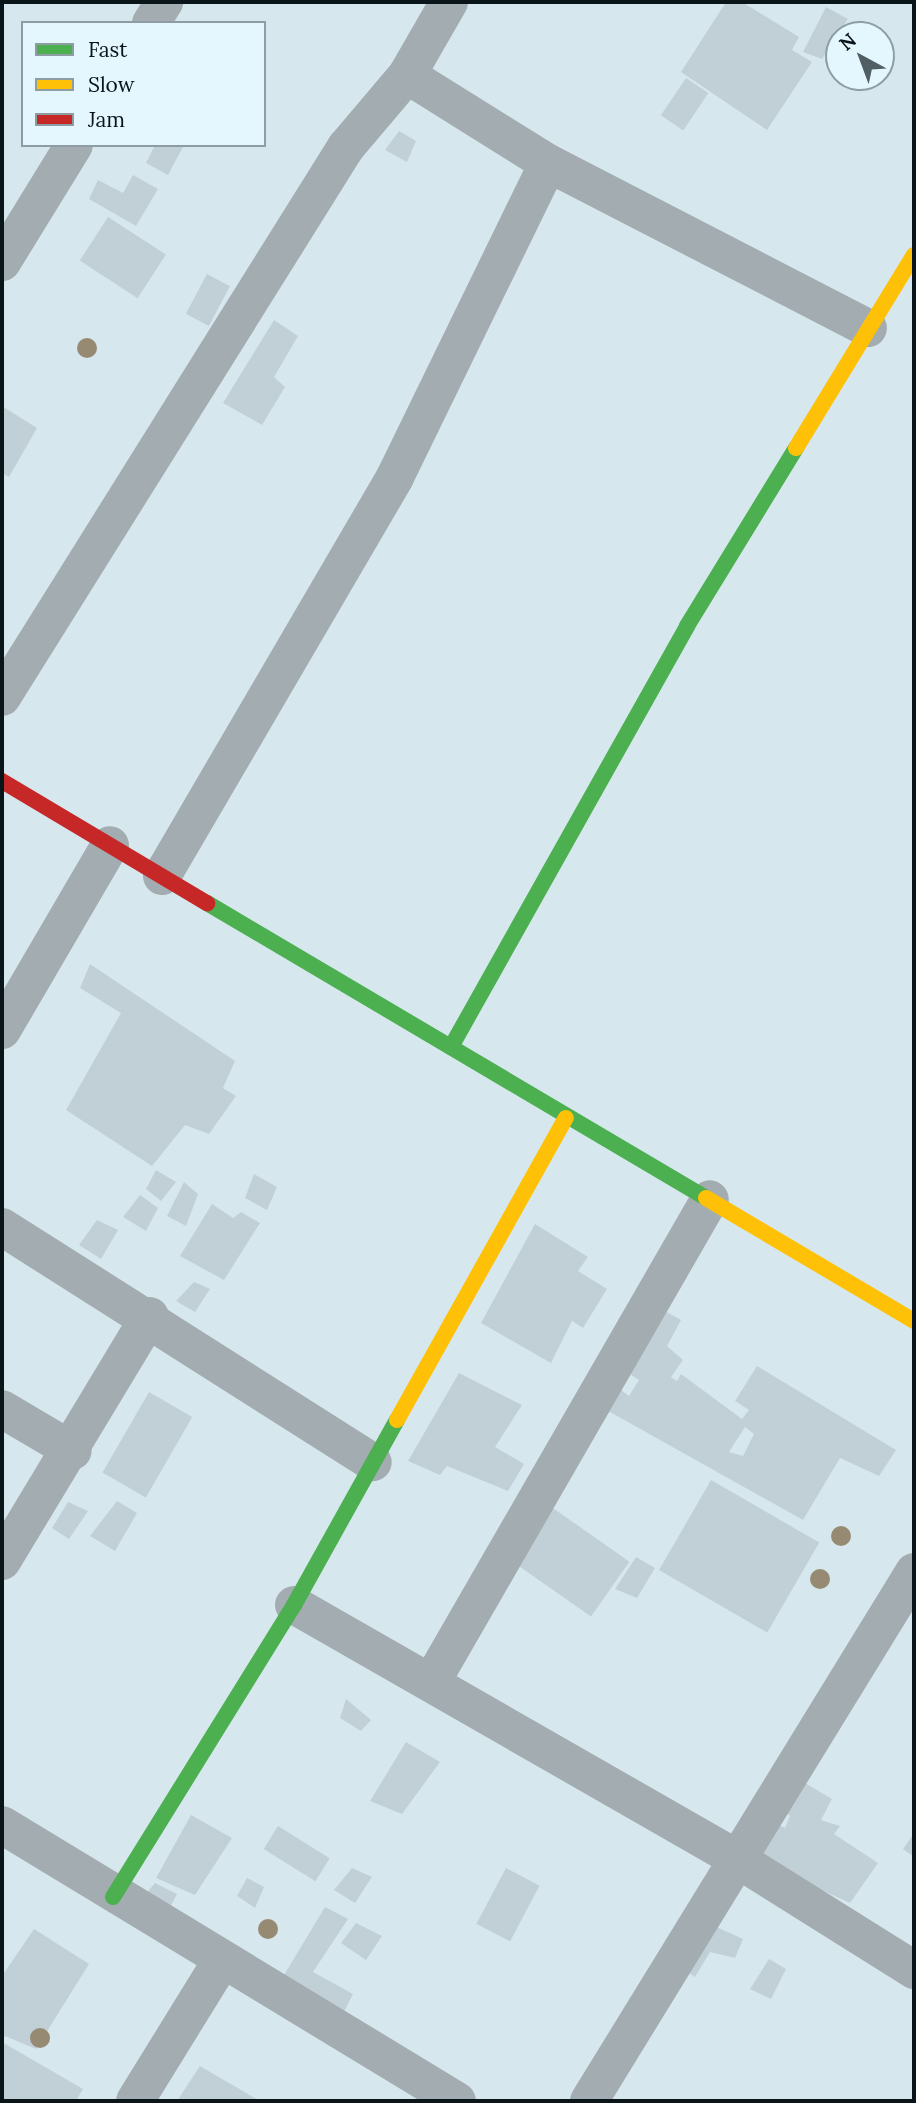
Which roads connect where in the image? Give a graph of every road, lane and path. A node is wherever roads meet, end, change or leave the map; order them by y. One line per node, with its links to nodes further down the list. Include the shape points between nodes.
1 (164, 2): 3 (street)
2 (449, 2): 4 (street)
3 (151, 21)
4 (407, 75): 6 (street); 10 (street, via 346,147)
5 (73, 147): 8 (street)
6 (548, 163): 9 (street); 13 (street, via 395,477)
7 (914, 255): 9 (street)
8 (2, 262)
9 (869, 328): 15 (street, via 687,626)
10 (2, 697)
11 (2, 781): 12 (street)
12 (110, 845): 13 (street); 14 (street)
13 (162, 876): 15 (street)
14 (2, 1030)
15 (451, 1047): 16 (street)
16 (566, 1118): 17 (street); 23 (street)
17 (710, 1199): 20 (street); 27 (street)
18 (2, 1227): 19 (street)
19 (150, 1316): 22 (street); 23 (street)
20 (914, 1321)
21 (2, 1409): 22 (street)
22 (74, 1451): 24 (street)
23 (373, 1462): 26 (street)
24 (2, 1561)
25 (914, 1572): 29 (street)
26 (294, 1605): 27 (street); 30 (street)
27 (432, 1681): 29 (street)
28 (2, 1825): 30 (street)
29 (734, 1857): 32 (street); 35 (street)
30 (113, 1896): 31 (street)
31 (221, 1962): 33 (street); 34 (street)
32 (914, 1970)
33 (135, 2101)
34 (457, 2101)
35 (589, 2101)

